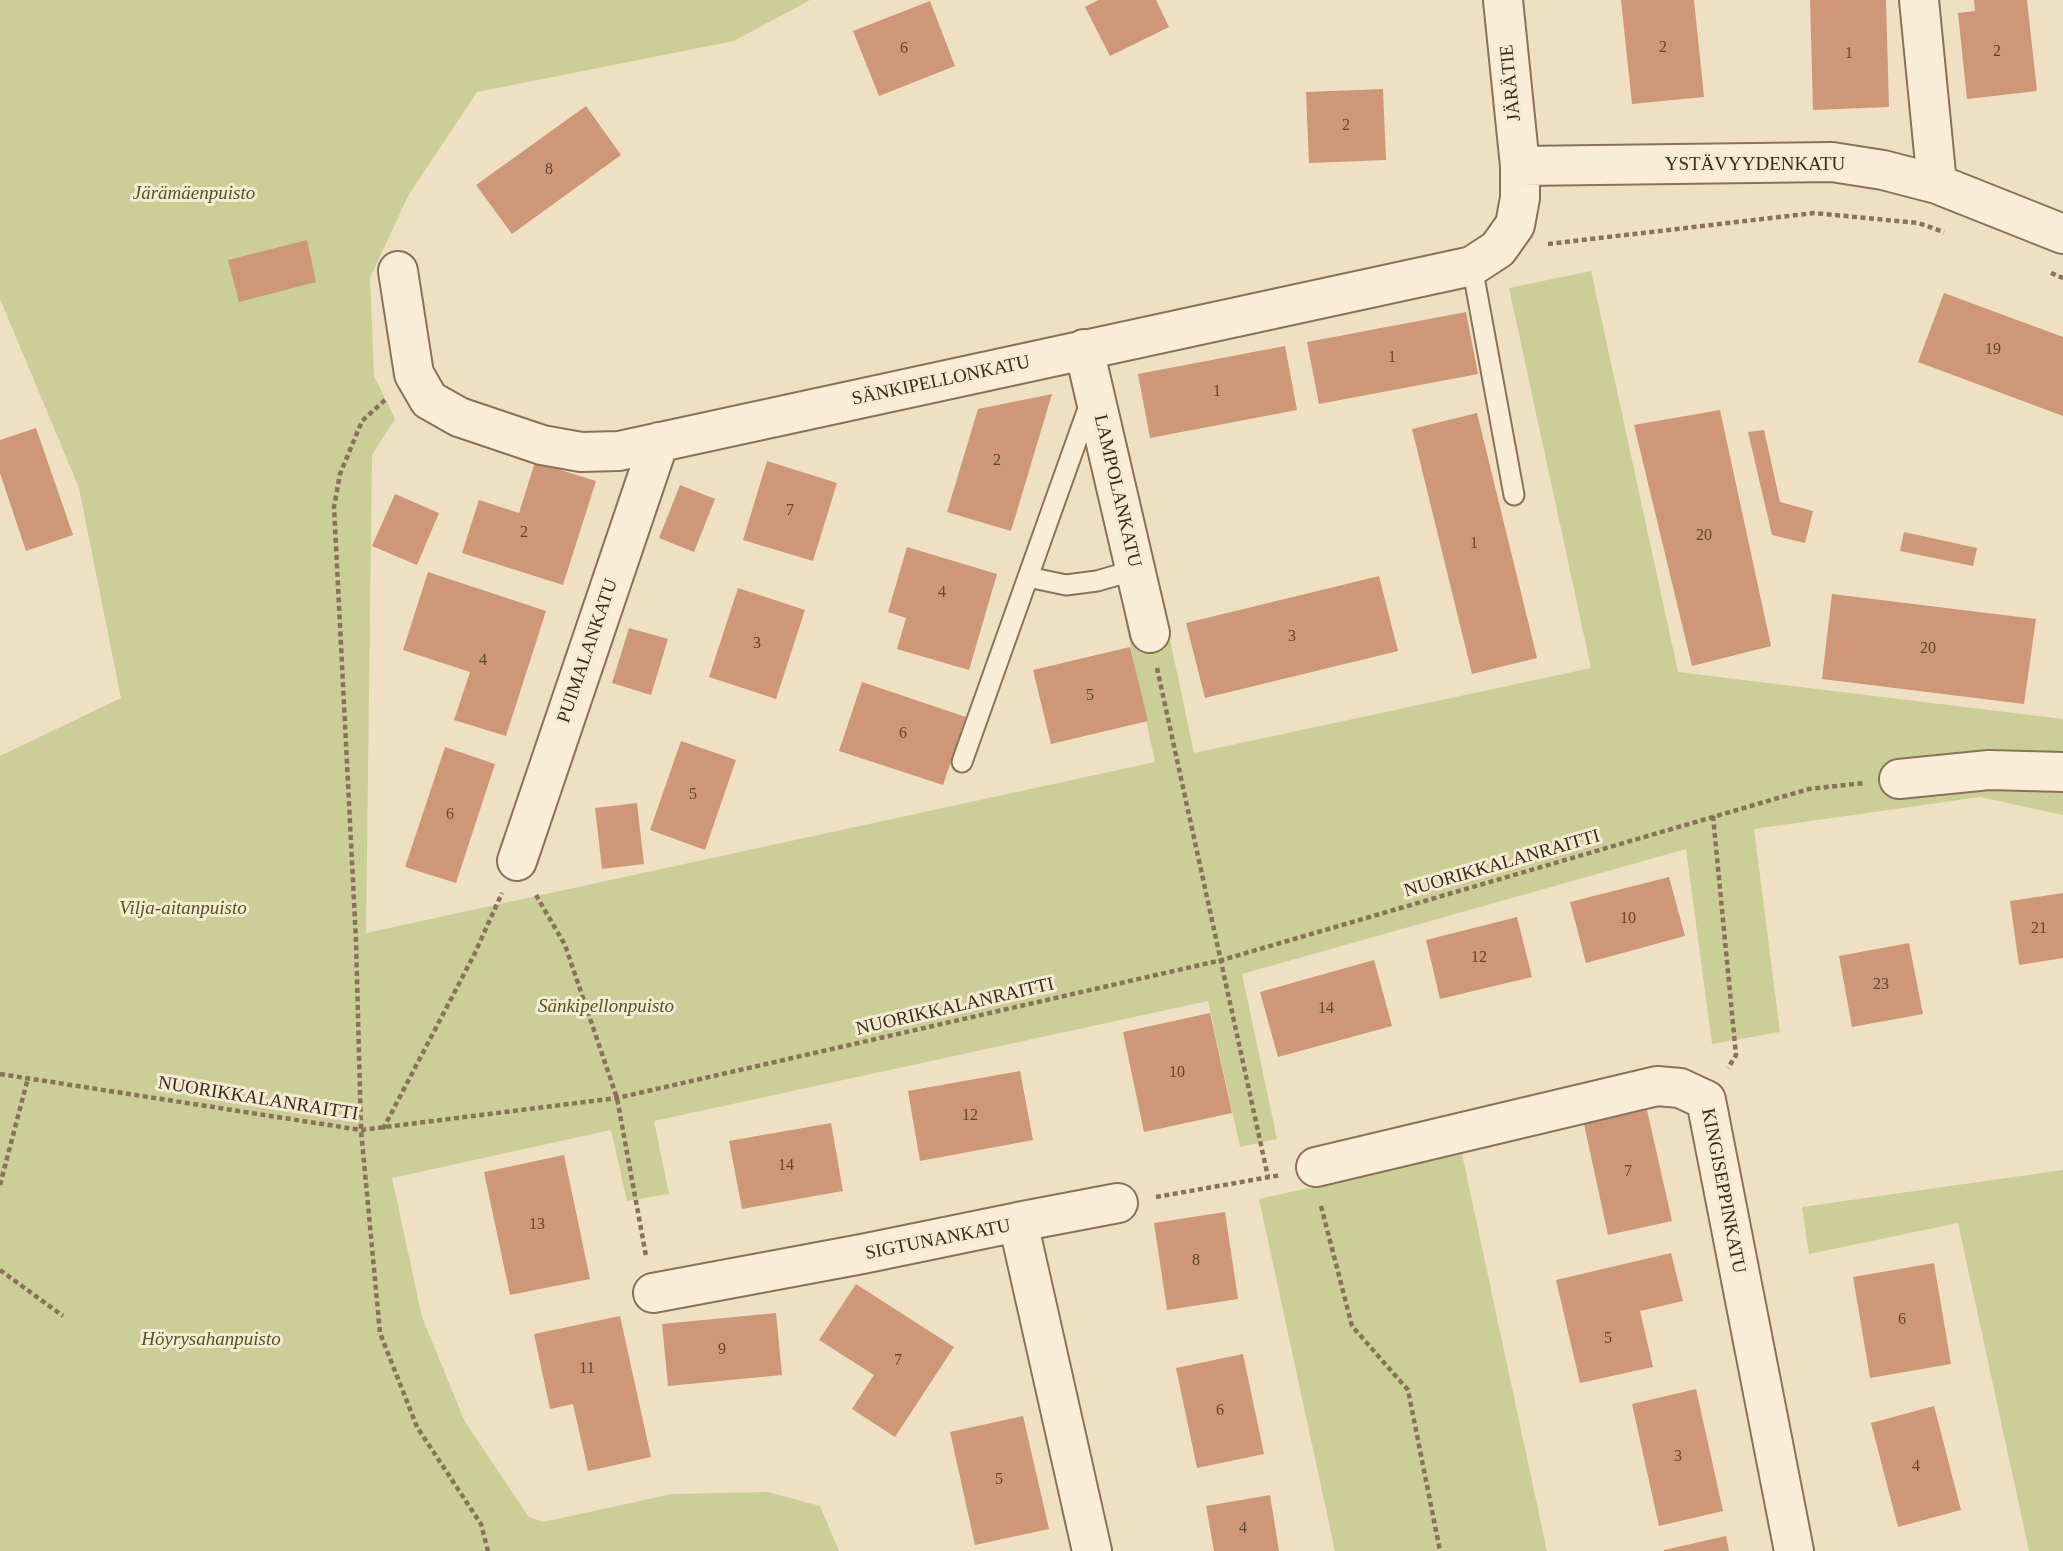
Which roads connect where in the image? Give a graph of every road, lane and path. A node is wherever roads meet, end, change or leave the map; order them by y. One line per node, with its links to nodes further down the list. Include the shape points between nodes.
1 (1503, 0): 3 (street, JÄRÄTIE)
2 (1919, 0): 4 (street)
3 (1520, 166): 4 (street, YSTÄVYYDENKATU, via 1832,162); 7 (street, via 1515,225)
4 (1937, 184): 6 (street, YSTÄVYYDENKATU)
5 (1947, 233): 7 (path, via 1917,223 1814,213)
6 (2063, 233)
7 (1485, 258): 11 (street, SÄNKIPELLONKATU); 15 (lane)
8 (2040, 269): 10 (path)
9 (398, 271): 12 (street, SÄNKIPELLONKATU)
10 (2063, 278)
11 (1084, 349): 13 (street, LAMPOLANKATU); 14 (street, SÄNKIPELLONKATU)
12 (414, 374): 14 (street, SÄNKIPELLONKATU, via 429,400 459,417 542,446 620,451); 30 (path, via 362,421 340,474 334,507)
13 (1094, 393): 16 (street, LAMPOLANKATU); 17 (lane)
14 (659, 442): 23 (street, PUIMALANKATU)
15 (1514, 495)
16 (1135, 570): 17 (lane, via 1066,585); 18 (street, LAMPOLANKATU)
17 (1028, 577): 19 (lane)
18 (1150, 633): 24 (path)
19 (962, 762)
20 (2063, 772): 21 (street, via 1989,770)
21 (1899, 779): 22 (path, NUORIKKALANRAITTI, via 1809,789)
22 (1713, 816): 24 (path, NUORIKKALANRAITTI); 28 (path, via 1736,1055)
23 (517, 861): 27 (path, via 565,945); 29 (path, via 474,955)
24 (1222, 960): 27 (path, NUORIKKALANRAITTI); 32 (path)
25 (0, 1074): 26 (path, NUORIKKALANRAITTI)
26 (27, 1078): 30 (path, NUORIKKALANRAITTI); 33 (path)
27 (617, 1098): 29 (path, NUORIKKALANRAITTI); 37 (path)
28 (1706, 1100): 31 (street, KINGISEPPINKATU, via 1680,1088 1657,1086); 42 (street, KINGISEPPINKATU)
29 (383, 1129): 30 (path, NUORIKKALANRAITTI)
30 (361, 1130): 39 (path, via 380,1333 417,1427 481,1524)
31 (1316, 1167): 32 (path); 41 (path, via 1352,1326 1408,1390)
32 (1268, 1177): 34 (path)
33 (0, 1185)
34 (1118, 1203): 35 (street)
35 (1018, 1222): 37 (street, SIGTUNANKATU); 40 (street, SIGTUNANKATU)
36 (0, 1269): 38 (path)
37 (653, 1293)
38 (63, 1316)
39 (488, 1551)
40 (1092, 1551)
41 (1440, 1551)
42 (1794, 1551)

